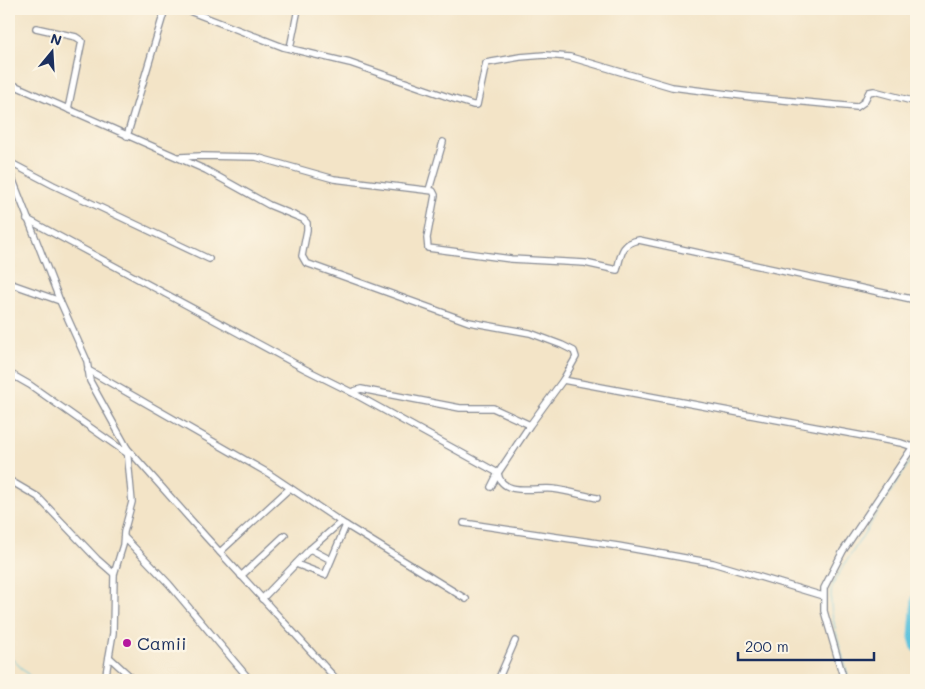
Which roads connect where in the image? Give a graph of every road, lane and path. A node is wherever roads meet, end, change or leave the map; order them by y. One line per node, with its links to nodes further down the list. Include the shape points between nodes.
1 (165, 9): 9 (street)
2 (184, 9): 5 (street)
3 (298, 9): 5 (street)
4 (36, 28): 8 (street, via 82,41)
5 (290, 48): 7 (street, via 350,63 473,105 477,105 486,63 545,55 570,57 672,87 857,107 869,92 874,91)
6 (9, 83): 8 (street)
7 (916, 102)
8 (68, 109): 9 (street)
9 (128, 136): 11 (street)
10 (443, 142): 14 (street)
11 (177, 158): 14 (street, via 256,157 334,179); 22 (street, via 206,170 269,205 304,219 308,230 302,256 306,263 469,322 530,333 574,351 574,362)
12 (9, 162): 16 (street)
13 (9, 170): 15 (street)
14 (429, 190): 18 (street, via 435,195 428,248 502,258 585,263 617,270 624,247 630,241 639,240)
15 (28, 219): 19 (street); 23 (street)
16 (209, 259)
17 (9, 283): 19 (street)
18 (916, 300)
19 (60, 301): 20 (street)
20 (88, 370): 26 (street, via 90,381); 30 (street)
21 (9, 373): 26 (street)
22 (562, 380): 24 (street); 25 (street)
23 (352, 392): 24 (street, via 361,390 460,408 488,407); 27 (street)
24 (530, 425): 27 (street)
25 (915, 445): 42 (street, via 843,551 827,580)
26 (128, 451): 35 (street, via 132,502); 37 (street)
27 (498, 473): 29 (street); 31 (street, via 502,484 510,487 552,489)
28 (9, 480): 40 (street, via 38,497)
29 (491, 487)
30 (290, 488): 33 (street); 37 (street)
31 (597, 498)
32 (464, 523): 42 (street, via 704,561)
33 (344, 524): 36 (street); 38 (street); 44 (street)
34 (285, 535): 41 (street)
35 (124, 537): 40 (street); 49 (street)
36 (310, 549): 38 (street); 39 (street)
37 (220, 552): 41 (street)
38 (331, 560): 39 (street, via 325,575)
39 (296, 564): 43 (street)
40 (114, 574): 46 (street, via 113,633)
41 (241, 576): 43 (street)
42 (823, 596): 52 (street, via 824,611)
43 (262, 599): 50 (street)
44 (466, 599)
45 (515, 641): 51 (street)
46 (109, 658): 47 (street); 48 (street)
47 (105, 680)
48 (134, 680)
49 (250, 680)
50 (337, 680)
51 (498, 680)
52 (844, 680)

